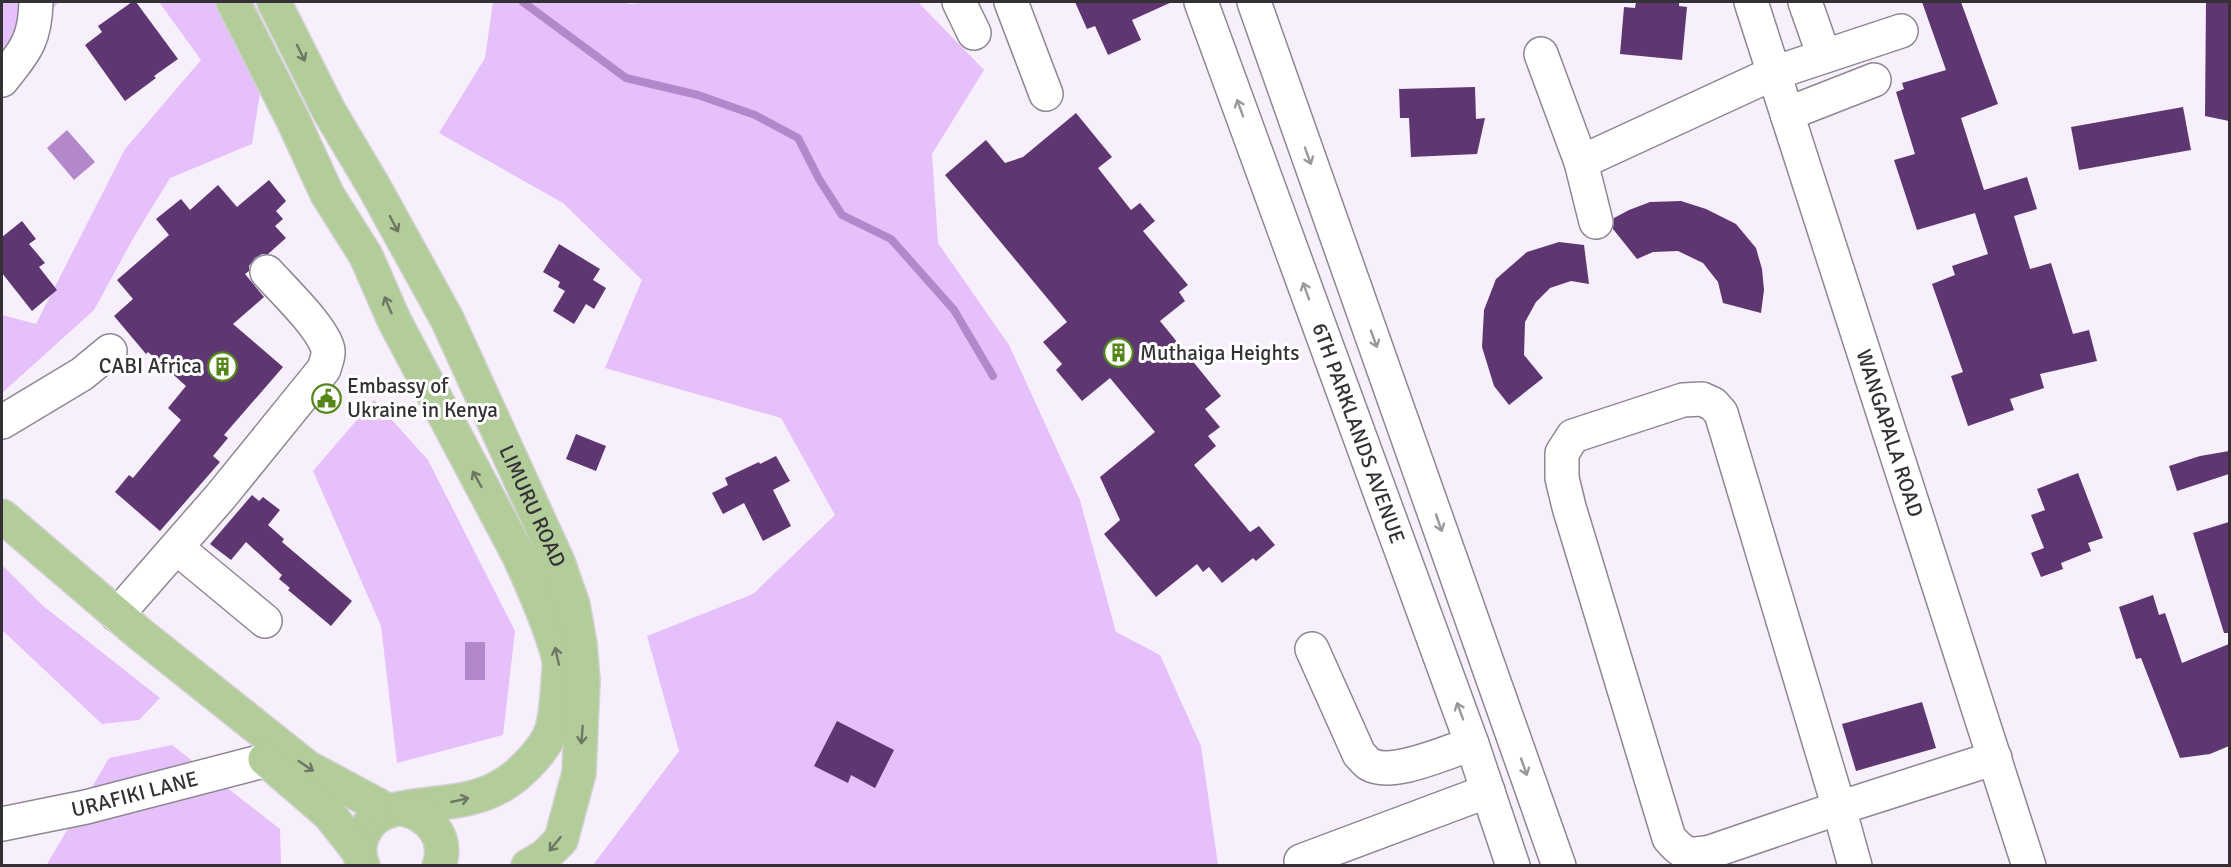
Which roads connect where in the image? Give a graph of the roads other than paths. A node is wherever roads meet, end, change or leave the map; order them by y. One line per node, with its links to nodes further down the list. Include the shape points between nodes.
1 (36, 2): 15 (street, via 36,20 28,46)
2 (233, 2): 35 (main road, one-way to 2, via 478,796 501,787 529,765 551,731 559,661 536,592 518,554 394,321 366,256 327,194)
3 (274, 2): 41 (main road, LIMURU ROAD, one-way to 41, via 329,111 447,319 558,562 573,605 584,681 579,773 561,840)
4 (958, 2): 11 (street)
5 (1011, 2): 17 (street)
6 (1201, 2): 30 (street, 6TH PARKLANDS AVENUE, one-way to 6)
7 (1254, 2): 43 (street, one-way to 43)
8 (1751, 2): 14 (street, WANGAPALA ROAD)
9 (1804, 2): 13 (street)
10 (1901, 31): 13 (street)
11 (974, 33)
12 (1540, 54): 19 (street)
13 (1824, 56): 14 (street)
14 (1774, 73): 18 (street, WANGAPALA ROAD); 19 (street)
15 (2, 80)
16 (1874, 80): 18 (street)
17 (1046, 94)
18 (1787, 114): 31 (street, WANGAPALA ROAD)
19 (1581, 162): 20 (street)
20 (1596, 222)
21 (267, 272): 26 (street, via 317,329 328,357 324,369)
22 (111, 351): 23 (street, via 82,374)
23 (2, 422)
24 (2, 516): 27 (main road)
25 (2, 536): 32 (main road)
26 (177, 548): 27 (street); 28 (street)
27 (117, 615): 35 (main road, one-way to 35, via 307,767)
28 (265, 621)
29 (1312, 649): 30 (street, via 1359,754 1369,764 1398,768)
30 (1472, 744): 33 (street, 6TH PARKLANDS AVENUE)
31 (1995, 758): 34 (street); 45 (street, WANGAPALA ROAD)
32 (267, 760): 36 (street, URAFIKI LANE, via 86,807); 38 (main road, via 329,814)
33 (1488, 791): 39 (street); 42 (street, 6TH PARKLANDS AVENUE)
34 (1839, 808): 37 (street); 37 (street, via 1721,412 1702,399 1683,400 1573,436 1562,453 1562,478 1669,838 1679,850 1690,855); 44 (street)
35 (396, 810): 38 (main road, via 376,817 367,827); 40 (main road, via 416,812 437,831 442,844)
36 (2, 824)
37 (1750, 853)
38 (357, 861)
39 (1302, 861)
40 (439, 866)
41 (528, 866)
42 (1513, 866)
43 (1559, 866)
44 (1855, 866)
45 (2029, 866)

